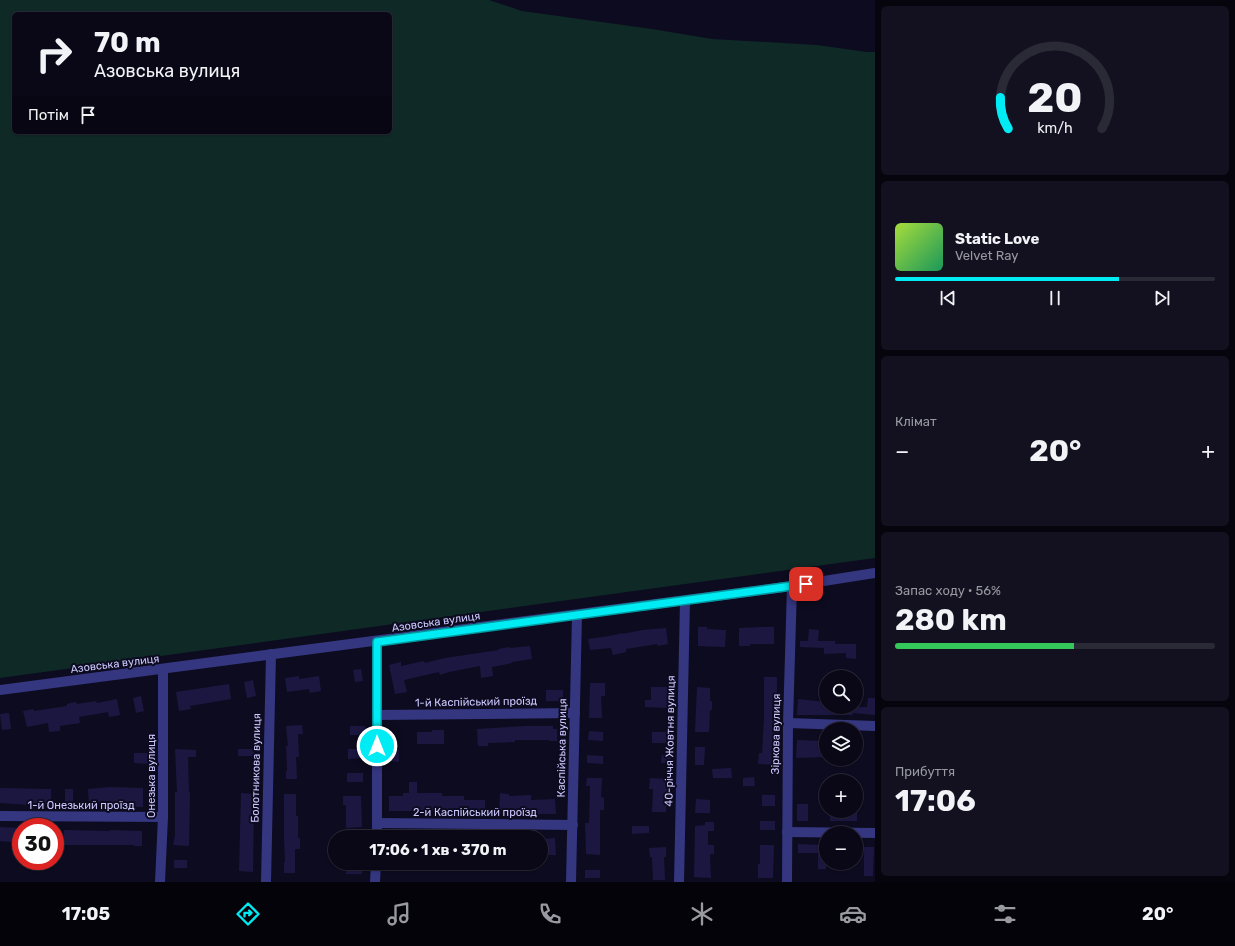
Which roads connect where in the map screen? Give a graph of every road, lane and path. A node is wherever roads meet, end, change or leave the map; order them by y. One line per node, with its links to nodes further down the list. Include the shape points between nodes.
1 (875, 573): 2 (street, Азовська вулиця)
2 (792, 586): 3 (street, Азовська вулиця); 11 (street, Зіркова вулиця)
3 (686, 600): 4 (street, Азовська вулиця); 25 (street, 40-річчя Жовтня вулиця)
4 (577, 615): 5 (street, Азовська вулиця); 9 (street, Каспійська вулиця)
5 (377, 642): 6 (street, Азовська вулиця); 10 (street)
6 (271, 654): 7 (street, Азовська вулиця); 22 (street, Болотникова вулиця)
7 (163, 670): 8 (street, Азовська вулиця); 14 (street, Онезька вулиця)
8 (0, 690)
9 (575, 713): 10 (street, 1-й Каспійський проїзд); 16 (street, Каспійська вулиця)
10 (377, 715): 15 (street)
11 (788, 723): 12 (street); 18 (street, Зіркова вулиця)
12 (875, 726)
13 (0, 816): 14 (street, 1-й Онезький проїзд)
14 (163, 817): 21 (street, Онезька вулиця)
15 (378, 824): 16 (street, 2-й Каспійський проїзд); 17 (street)
16 (573, 825): 24 (street, Каспійська вулиця)
17 (378, 830)
18 (787, 832): 19 (street); 26 (street, Зіркова вулиця)
19 (875, 833)
20 (376, 870): 23 (street)
21 (160, 882)
22 (266, 882)
23 (375, 882)
24 (571, 882)
25 (679, 882)
26 (787, 882)

